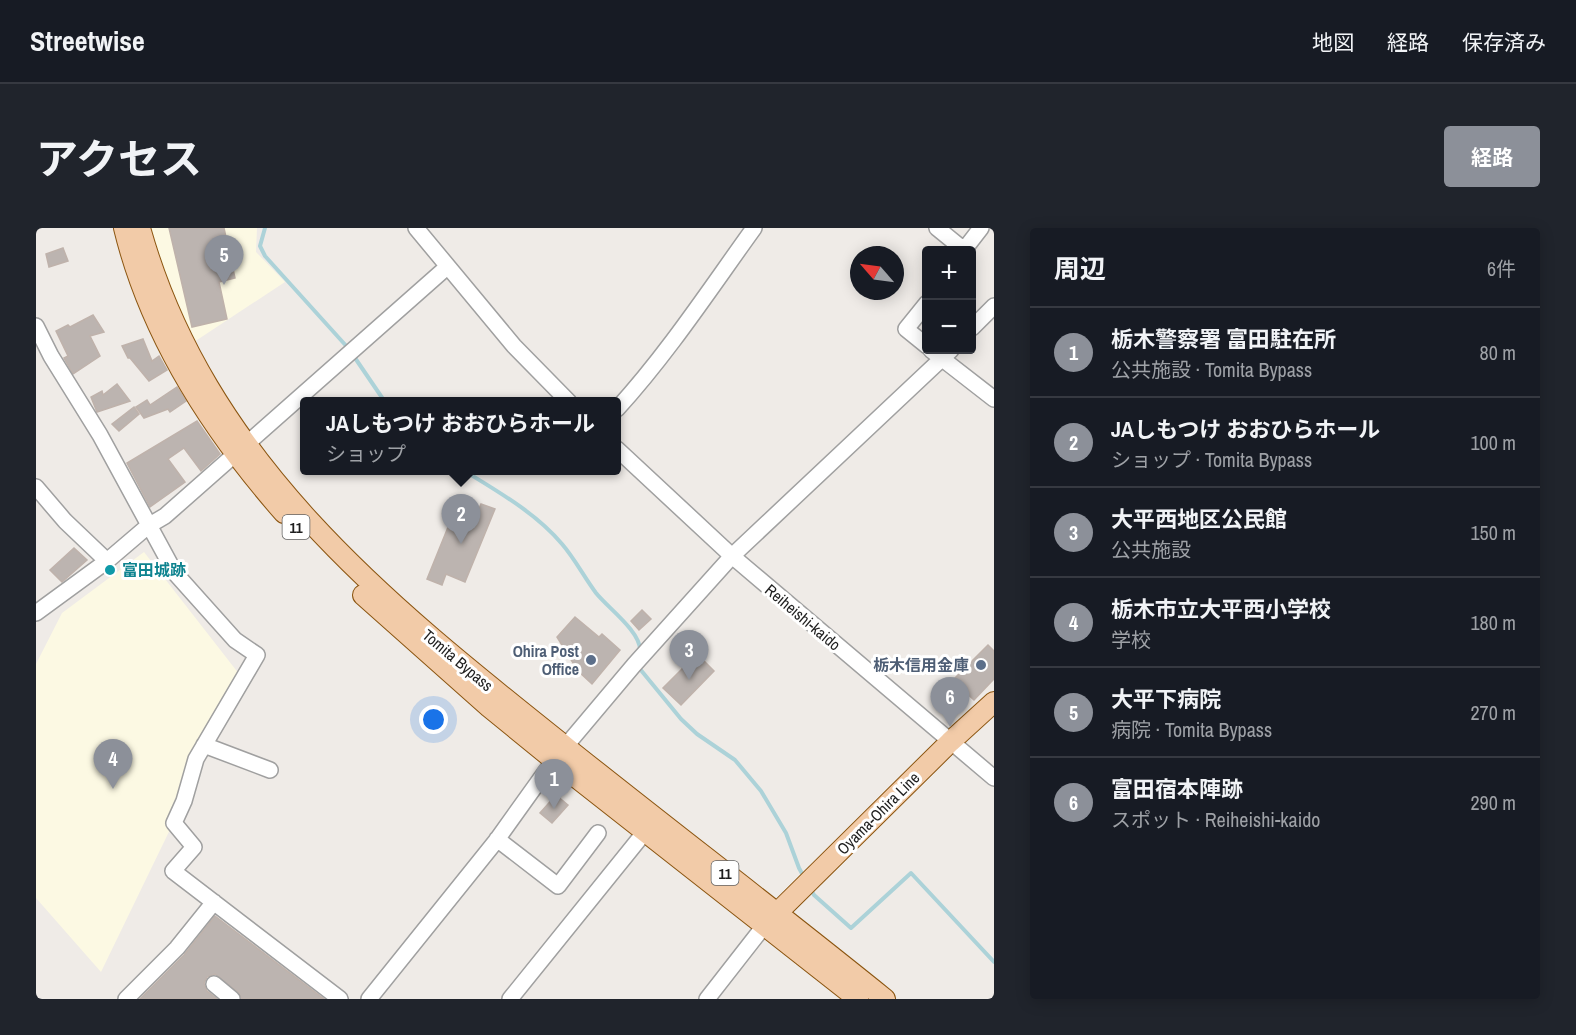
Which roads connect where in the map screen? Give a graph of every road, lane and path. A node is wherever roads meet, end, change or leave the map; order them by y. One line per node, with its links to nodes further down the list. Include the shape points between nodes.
1 (124, 228): 20 (main road, Tomita Bypass / 11, via 130,253 166,340 185,376)
2 (140, 228): 20 (main road, Tomita Bypass / 11, via 190,357)
3 (416, 228): 9 (street)
4 (754, 228): 19 (street)
5 (937, 228): 7 (street)
6 (981, 228): 8 (street)
7 (959, 246)
8 (967, 246)
9 (447, 267): 17 (street, via 514,346); 20 (street)
10 (994, 306): 12 (street)
11 (922, 309): 14 (street, via 906,329)
12 (976, 324)
13 (36, 326): 23 (street)
14 (922, 342)
15 (940, 354): 24 (street)
16 (942, 354): 18 (street)
17 (564, 397)
18 (994, 399)
19 (621, 405)
20 (240, 448): 23 (street, via 165,516); 30 (main road, Tomita Bypass / 11, via 290,520 352,585 480,699)
21 (621, 453): 24 (street, Reiheishi-kaido)
22 (36, 488): 25 (street)
23 (148, 526): 25 (street); 29 (street, via 175,573 196,598 235,640 257,655)
24 (732, 556): 28 (street, Reiheishi-kaido); 30 (street, via 634,664)
25 (107, 561): 26 (street)
26 (36, 613)
27 (994, 702): 28 (main road, Oyama-Ohira Line)
28 (950, 742): 32 (street, Reiheishi-kaido); 37 (main road, Oyama-Ohira Line)
29 (204, 745): 31 (street); 36 (street, via 174,824 194,847 173,871)
30 (560, 754): 34 (main road, Tomita Bypass / 11); 35 (street); 37 (main road, Tomita Bypass / 11)
31 (270, 770)
32 (994, 778)
33 (598, 833): 35 (street, via 558,886)
34 (644, 833): 37 (main road, Tomita Bypass / 11); 39 (street)
35 (497, 839): 43 (street)
36 (214, 902): 40 (street, via 177,948); 42 (street)
37 (770, 919): 44 (street); 45 (main road, Tomita Bypass / 11); 46 (main road, Tomita Bypass / 11)
38 (214, 984): 41 (street)
39 (512, 998)
40 (126, 999)
41 (232, 999)
42 (340, 999)
43 (369, 999)
44 (707, 999)
45 (858, 999)
46 (885, 999)

